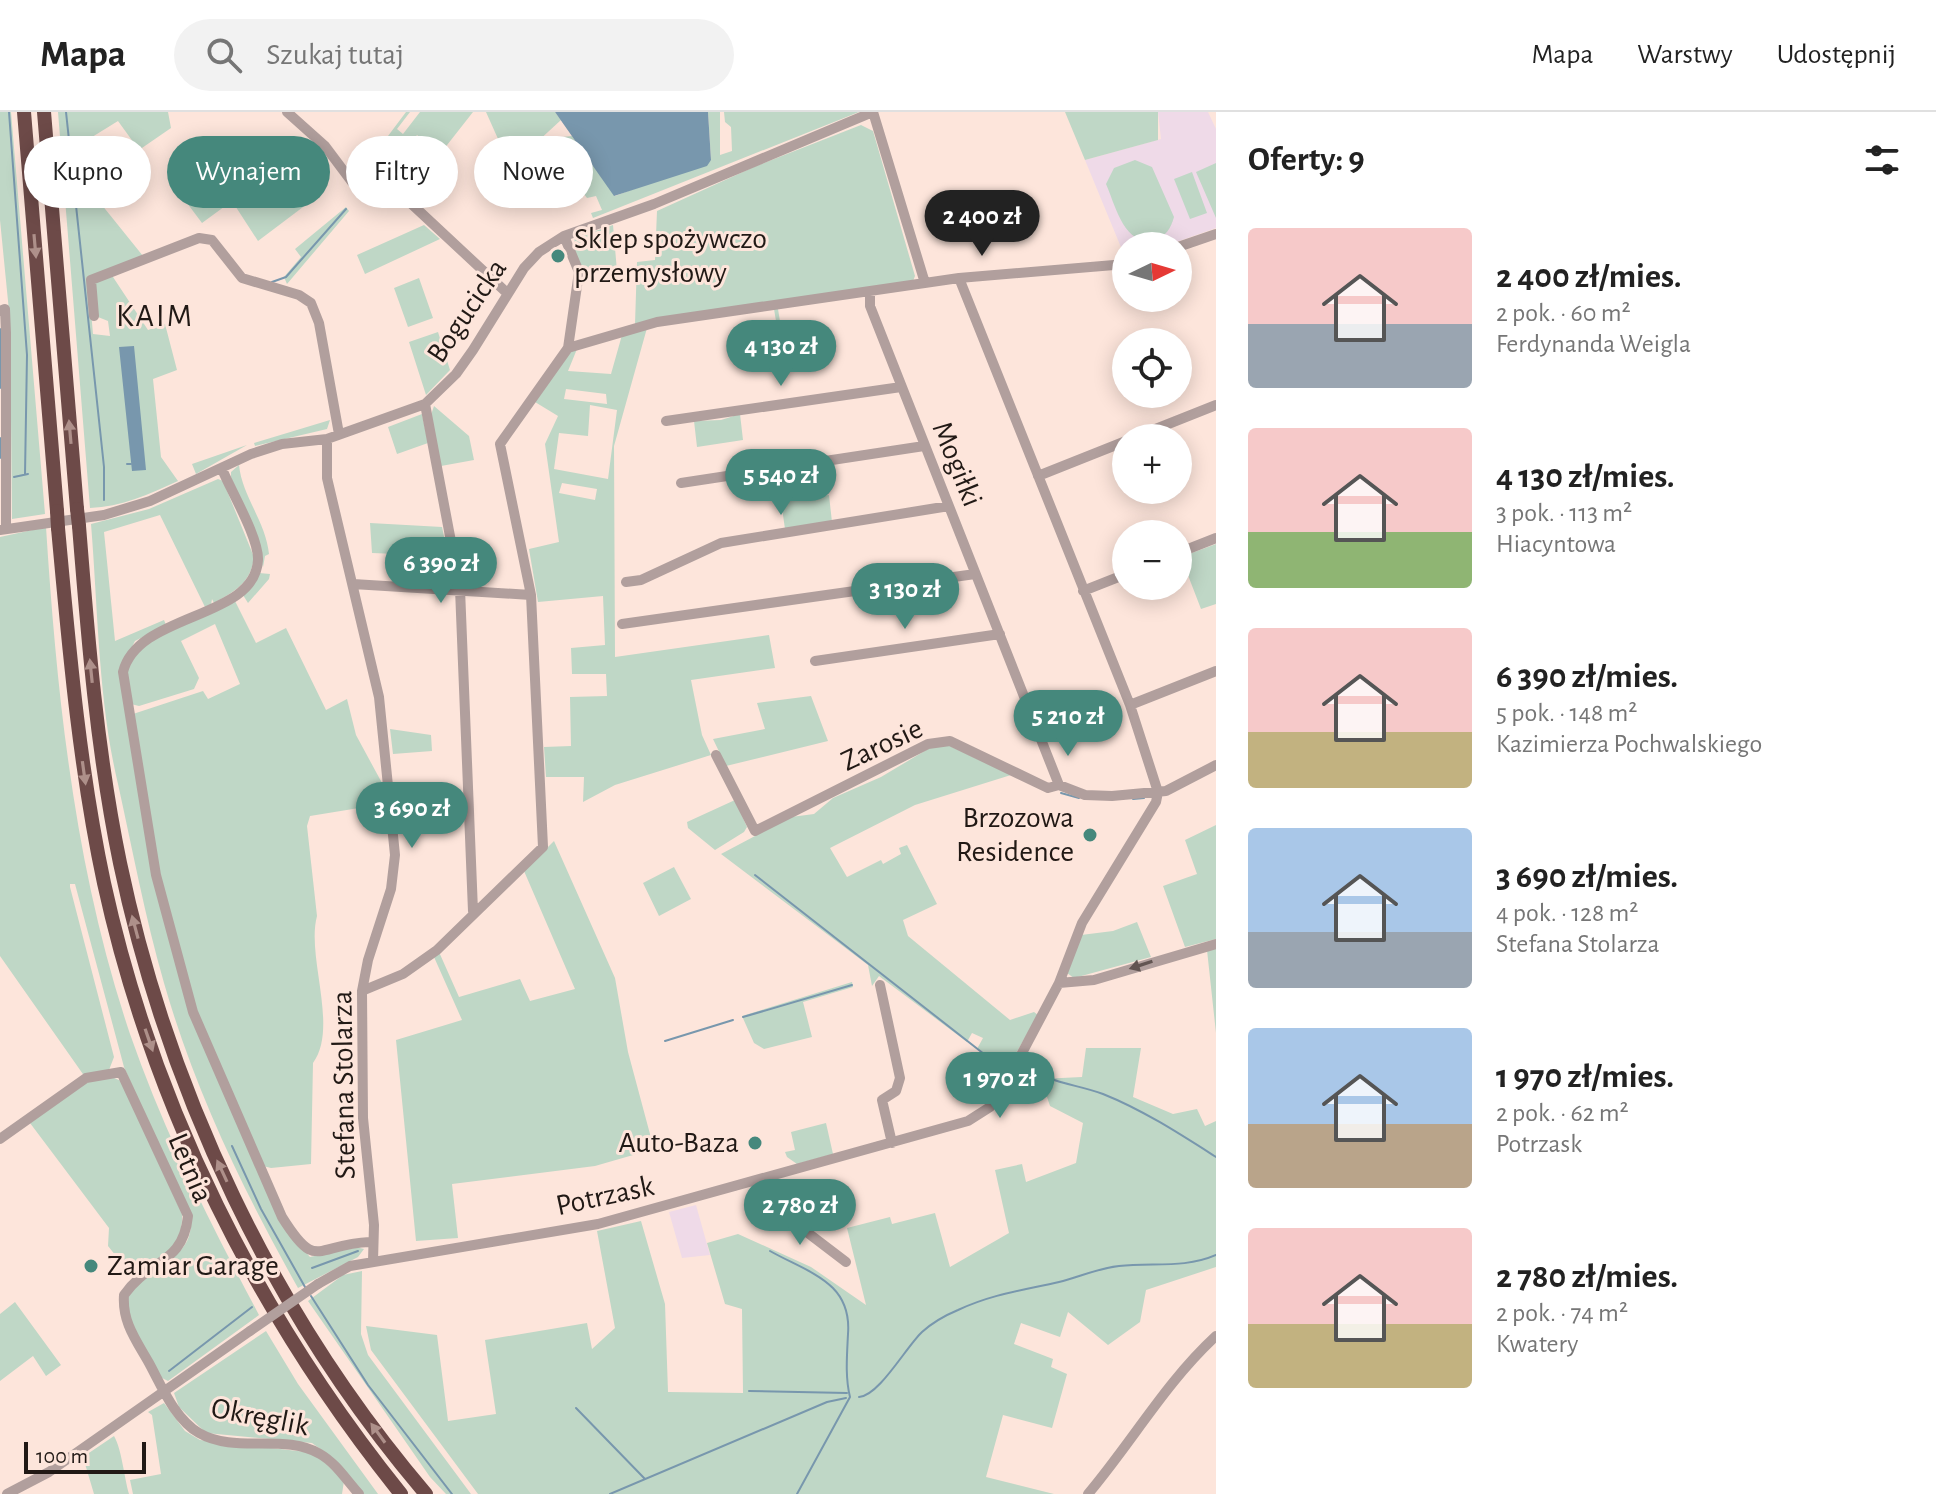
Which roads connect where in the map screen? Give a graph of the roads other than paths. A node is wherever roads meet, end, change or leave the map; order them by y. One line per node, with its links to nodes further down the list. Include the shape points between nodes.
1 (24, 112): 63 (highway, one-way to 63, bridge, via 77,721 97,845 123,955 157,1063 203,1176 269,1303 325,1393)
2 (44, 112): 64 (highway, one-way to 2, bridge, via 341,1381 276,1276 220,1167 176,1059 134,923 108,800 93,688)
3 (287, 112): 11 (street, via 356,184 403,196)
4 (873, 112): 6 (street, Bogucicka); 10 (street)
5 (1216, 234): 7 (street)
6 (564, 236): 11 (street, Bogucicka, via 539,252); 15 (street, via 579,272)
7 (1192, 242)
8 (1112, 265): 9 (street)
9 (959, 278): 10 (street); 26 (street)
10 (925, 283): 12 (street)
11 (506, 292): 17 (street, Bogucicka, via 456,374)
12 (870, 292): 15 (street, via 657,322); 16 (street, Mogiłki, via 870,306)
13 (0, 311): 29 (street, via 5,309 6,333)
14 (94, 316): 21 (street, via 91,280 199,238 212,240 242,278 311,303)
15 (568, 348): 38 (street, via 500,444)
16 (901, 387): 19 (street); 23 (street, Mogiłki)
17 (425, 404): 21 (street, Bogucicka); 36 (street)
18 (1216, 405): 20 (street)
19 (666, 421)
20 (1168, 424)
21 (339, 434): 22 (street, Bogucicka)
22 (327, 439): 25 (street, Bogucicka, via 282,444); 35 (street, Stefana Stolarza, via 327,478)
23 (924, 446): 27 (street); 28 (street, Mogiłki)
24 (1112, 447): 26 (street)
25 (222, 469): 29 (street, Bogucicka, via 104,515); 56 (street, via 257,550 251,580 234,596 144,640 123,672 156,875 193,1012 282,1217 301,1248 310,1253)
26 (1038, 476): 37 (street)
27 (681, 483)
28 (949, 506): 32 (street, Mogiłki); 34 (street, via 721,543)
29 (3, 529)
30 (1216, 538): 31 (street)
31 (1192, 547)
32 (975, 574): 39 (street); 40 (street, Mogiłki)
33 (1112, 580): 37 (street)
34 (626, 582)
35 (353, 584): 36 (street); 52 (street, Stefana Stolarza, via 379,697 395,855 391,889)
36 (460, 589): 38 (street); 48 (street)
37 (1083, 591): 43 (street)
38 (531, 595): 48 (street, via 543,847)
39 (622, 624)
40 (1000, 634): 41 (street); 46 (street, Mogiłki)
41 (815, 661)
42 (1216, 671): 43 (street)
43 (1130, 705): 47 (street)
44 (716, 755): 46 (street, Zarosie, via 755,831 928,744 950,741 1048,788)
45 (1216, 765): 47 (street)
46 (1059, 785): 47 (street, Zarosie, via 1085,795)
47 (1158, 792): 50 (street, Potrzask, via 1082,923)
48 (473, 911): 52 (street, via 437,950 403,974)
49 (1216, 944): 50 (street, one-way to 50, via 1094,980)
50 (1059, 983): 54 (street, Potrzask, via 990,1107 970,1120)
51 (880, 985): 54 (street, via 900,1078 896,1091 882,1100)
52 (362, 991): 56 (street, Stefana Stolarza, via 363,1118 374,1225)
53 (0, 1139): 60 (street, Letnia, via 86,1078 121,1072 188,1216 178,1251 124,1295 126,1322)
54 (892, 1143): 55 (street, Potrzask)
55 (763, 1180): 57 (street, Potrzask, via 598,1224); 58 (street, via 787,1217)
56 (370, 1242): 57 (street, Stefana Stolarza)
57 (373, 1261): 60 (street, Potrzask, bridge, via 342,1269 318,1284)
58 (846, 1262)
59 (1216, 1336): 65 (street, via 1177,1373)
60 (165, 1392): 61 (street, Okręglik, via 198,1432 317,1452); 62 (street, Potrzask, via 49,1472)
61 (352, 1491)
62 (7, 1494)
63 (401, 1494)
64 (426, 1494)
65 (1088, 1494)

